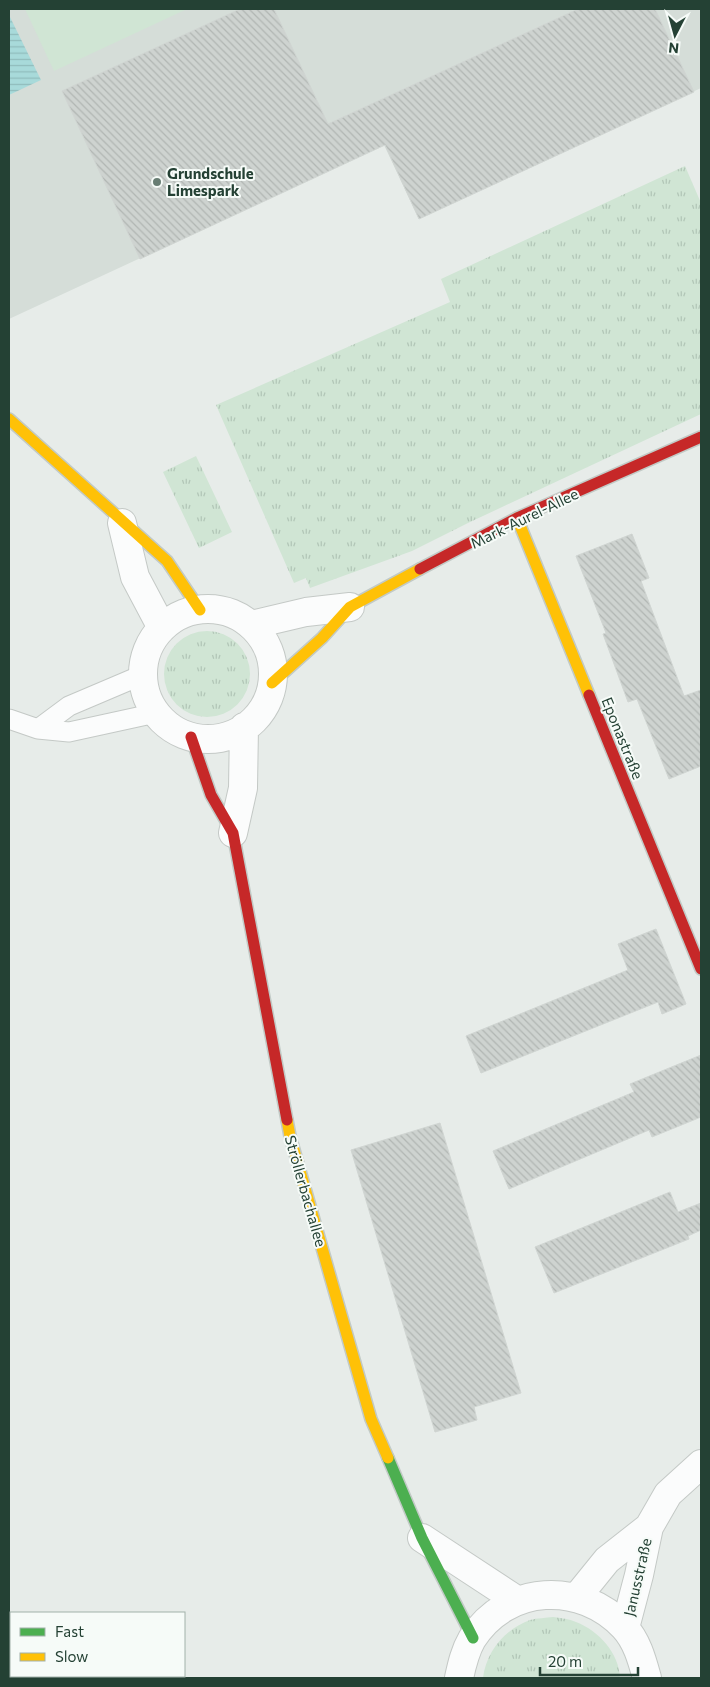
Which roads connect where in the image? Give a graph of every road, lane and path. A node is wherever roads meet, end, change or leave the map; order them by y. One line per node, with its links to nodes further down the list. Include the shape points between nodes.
1 (9, 419): 4 (street)
2 (701, 438): 3 (street, Mark-Aurel-Allee)
3 (517, 518): 5 (street, Mark-Aurel-Allee); 17 (street, Eponastraße)
4 (122, 523): 6 (street, via 167,561); 8 (street, via 134,577)
5 (350, 607): 7 (street, Mark-Aurel-Allee, via 306,612); 10 (street, Mark-Aurel-Allee, via 322,638)
6 (200, 610): 7 (street, via 232,613); 8 (street, via 189,611 170,620)
7 (251, 625): 10 (street, via 264,641 272,662)
8 (162, 628): 9 (street, via 145,654)
9 (142, 674): 11 (street, via 146,695); 14 (lane, via 69,706)
10 (272, 683): 13 (street, via 265,704)
11 (156, 713): 14 (lane, via 69,732); 15 (street, via 171,728)
12 (9, 719): 14 (lane)
13 (244, 727): 15 (street, via 234,734 213,738); 16 (street, Ströllerbachallee, via 243,788)
14 (38, 729)
15 (191, 737): 16 (street, Ströllerbachallee, via 211,795)
16 (233, 833): 20 (street, Ströllerbachallee, via 290,1136 371,1419)
17 (701, 969)
18 (701, 1464): 19 (street, Janusstraße, via 668,1494)
19 (649, 1527): 21 (street, Janusstraße, via 608,1560); 23 (street, Janusstraße)
20 (422, 1538): 22 (street); 24 (street, Ströllerbachallee)
21 (577, 1597): 22 (street, via 548,1594); 23 (street, via 604,1608)
22 (518, 1601): 24 (street, via 492,1616)
23 (625, 1628): 26 (street, via 640,1651)
24 (472, 1638): 25 (street)
25 (459, 1678)
26 (647, 1678)

